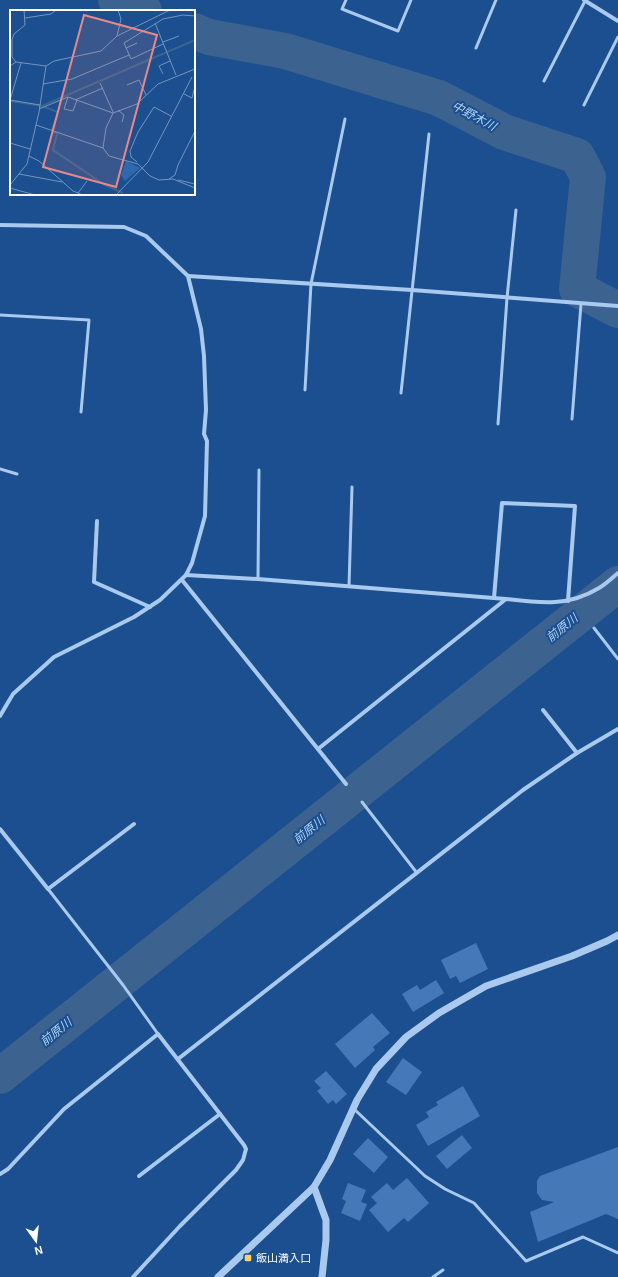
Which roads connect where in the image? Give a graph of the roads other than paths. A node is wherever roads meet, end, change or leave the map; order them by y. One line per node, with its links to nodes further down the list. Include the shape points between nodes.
1 (346, 0): 2 (lane, via 342,9 398,31)
2 (411, 0)
3 (496, 0): 7 (lane)
4 (584, 0): 5 (street); 8 (lane)
5 (618, 21)
6 (618, 37): 9 (lane)
7 (476, 48)
8 (544, 81)
9 (584, 105)
10 (345, 118): 15 (lane)
11 (429, 134): 16 (lane)
12 (516, 210): 17 (lane)
13 (0, 225): 14 (street, via 124,227 146,236)
14 (188, 276): 15 (street); 32 (street, via 201,329 206,410 204,434 207,441 205,516 192,563)
15 (311, 284): 16 (street); 21 (lane)
16 (412, 290): 17 (street); 22 (lane)
17 (507, 298): 18 (street); 25 (lane)
18 (581, 304): 19 (street); 24 (lane)
19 (618, 306)
20 (0, 315): 23 (lane, via 89,320)
21 (305, 390)
22 (401, 393)
23 (81, 412)
24 (572, 419)
25 (498, 424)
26 (0, 469): 28 (lane)
27 (259, 470): 33 (lane)
28 (17, 474)
29 (352, 487): 35 (lane)
30 (96, 521): 39 (street, via 94,582)
31 (618, 573): 38 (street, via 600,588)
32 (186, 575): 33 (street); 34 (street)
33 (258, 579): 35 (street)
34 (182, 580): 39 (street); 45 (street)
35 (350, 586): 36 (street)
36 (494, 598): 37 (street); 38 (street, via 502,503 575,506)
37 (506, 599): 38 (street, via 538,603); 45 (street)
38 (568, 601)
39 (150, 607): 43 (street, via 54,657 13,694)
40 (594, 628): 41 (lane)
41 (618, 659)
42 (544, 710): 46 (street)
43 (0, 716)
44 (618, 729): 46 (street)
45 (318, 749): 47 (street)
46 (577, 753): 51 (street, via 523,790)
47 (346, 784)
48 (362, 802): 51 (lane)
49 (134, 824): 52 (street)
50 (0, 829): 52 (street)
51 (417, 873): 55 (street)
52 (48, 889): 54 (lane)
53 (618, 935): 56 (street, via 572,956 486,986 439,1013 406,1037 376,1068)
54 (158, 1034): 55 (street); 58 (street, via 64,1109 8,1169)
55 (178, 1060): 57 (street)
56 (353, 1108): 60 (street, via 330,1160); 61 (lane, via 425,1176 474,1203 526,1261 583,1237)
57 (220, 1114): 59 (street); 63 (street, via 244,1144 246,1149 243,1160)
58 (0, 1174)
59 (139, 1176)
60 (314, 1187): 64 (street); 65 (street, via 326,1220)
61 (618, 1253)
62 (443, 1270): 66 (lane)
63 (133, 1277)
64 (218, 1277)
65 (322, 1277)
66 (433, 1277)

